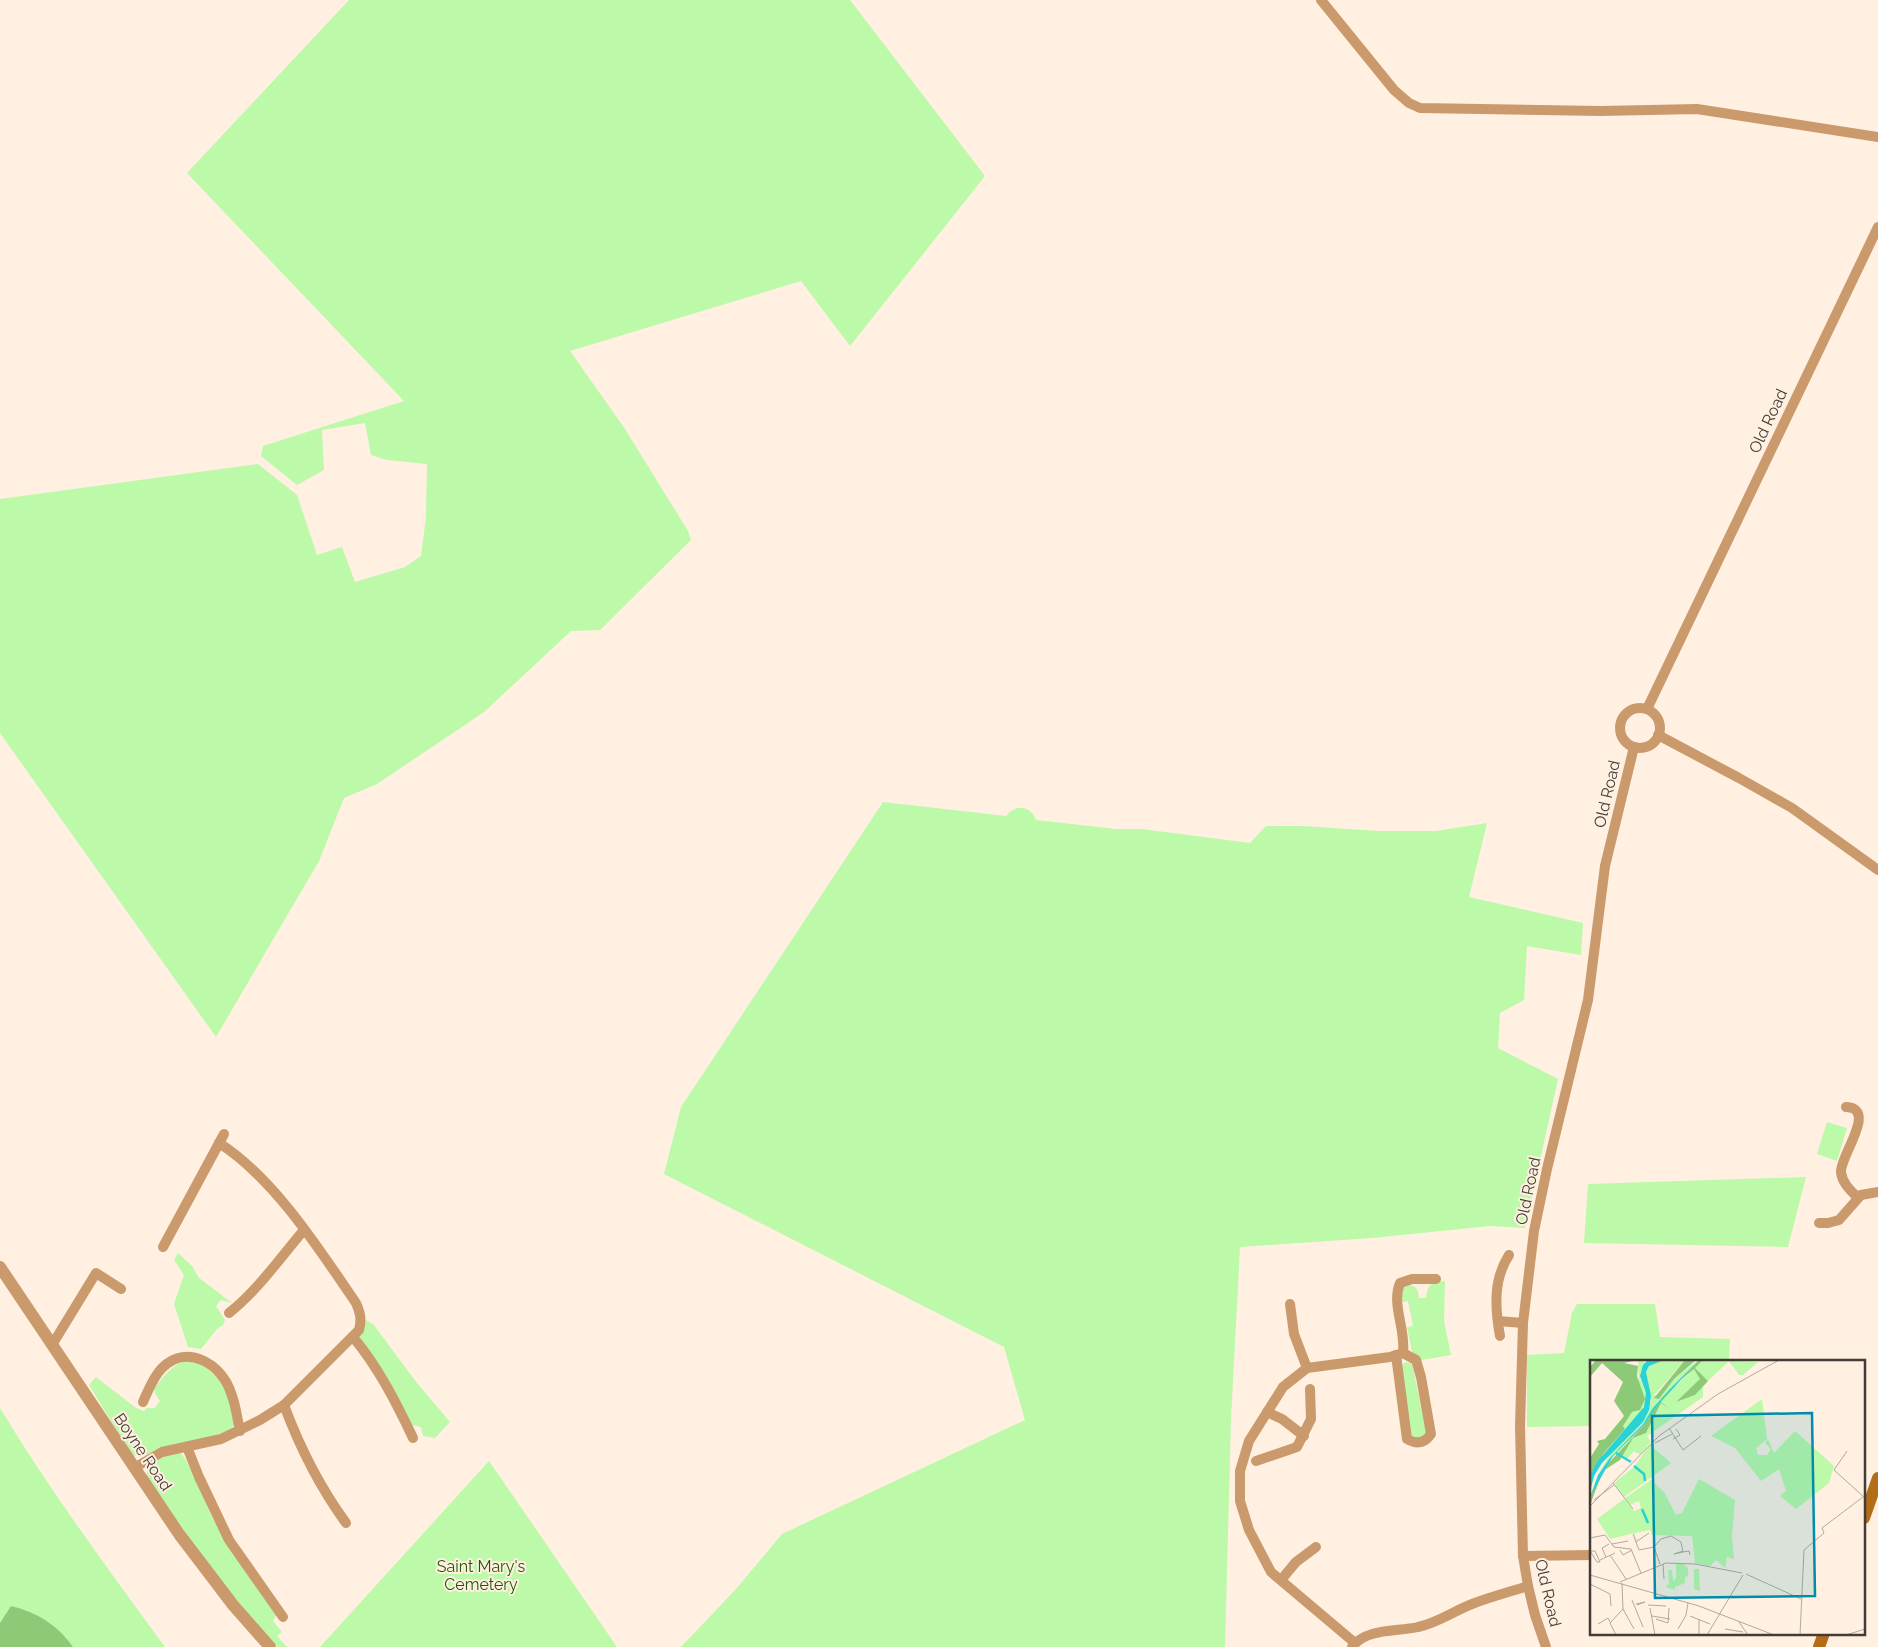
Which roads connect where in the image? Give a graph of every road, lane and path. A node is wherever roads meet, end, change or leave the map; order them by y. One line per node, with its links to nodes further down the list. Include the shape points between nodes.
1 (1321, 0): 2 (street, via 1394,90 1420,108 1697,109)
2 (1878, 137)
3 (1878, 227): 4 (street, Old Road)
4 (1647, 709): 5 (street, via 1658,720); 6 (street, via 1635,708 1624,714 1621,720 1620,733)
5 (1658, 735): 6 (street, via 1646,747); 7 (street, via 1792,808)
6 (1634, 747): 23 (street, Old Road, via 1606,866 1588,1000 1534,1232)
7 (1878, 870)
8 (1846, 1107): 12 (street, via 1858,1110 1861,1118 1841,1173 1846,1186)
9 (224, 1134): 10 (street)
10 (219, 1144): 14 (street, via 252,1168); 15 (street)
11 (1878, 1192): 12 (street)
12 (1858, 1198): 13 (street, via 1839,1220)
13 (1819, 1223)
14 (304, 1230): 21 (street, via 241,1304); 25 (street, via 360,1312 359,1330)
15 (163, 1247)
16 (1509, 1255): 22 (street, via 1501,1270 1496,1295)
17 (0, 1267): 26 (street, Boyne Road)
18 (1436, 1279): 27 (street, via 1412,1279 1400,1283 1396,1291 1404,1334)
19 (120, 1289): 26 (street, via 96,1273)
20 (1290, 1304): 28 (street, via 1294,1334)
21 (229, 1313)
22 (1498, 1321): 23 (street); 24 (street)
23 (1523, 1323): 44 (street, Old Road, via 1520,1426)
24 (1500, 1336)
25 (353, 1337): 31 (street); 35 (street, via 372,1362)
26 (52, 1345): 38 (street, Boyne Road)
27 (1400, 1354): 27 (street, via 1416,1360 1432,1434 1426,1441 1418,1443 1407,1438); 28 (street)
28 (1306, 1368): 32 (street, via 1283,1387)
29 (1310, 1389): 34 (street, via 1312,1419)
30 (143, 1402): 33 (street, via 162,1368 181,1358 200,1358 218,1372 231,1392)
31 (284, 1405): 33 (street); 41 (street, via 313,1473)
32 (1267, 1412): 34 (street); 45 (street, via 1249,1440 1240,1471 1240,1501 1249,1530 1272,1572)
33 (240, 1431): 36 (street, via 220,1440)
34 (1304, 1436): 37 (street, via 1297,1447)
35 (413, 1438)
36 (187, 1447): 38 (street, via 162,1452); 47 (street, via 230,1540)
37 (1256, 1460)
38 (134, 1468): 50 (street, Boyne Road, via 208,1574)
39 (1878, 1478): 40 (main road)
40 (1866, 1512)
41 (346, 1523)
42 (1316, 1547): 45 (street, via 1296,1562)
43 (1590, 1555): 44 (street)
44 (1523, 1556): 46 (street, Old Road)
45 (1281, 1580): 49 (street)
46 (1528, 1586): 49 (street, via 1421,1627 1374,1634); 51 (street, Old Road)
47 (283, 1617)
48 (1824, 1634): 52 (main road)
49 (1354, 1645)
50 (270, 1647)
51 (1546, 1647)
52 (1819, 1647)

